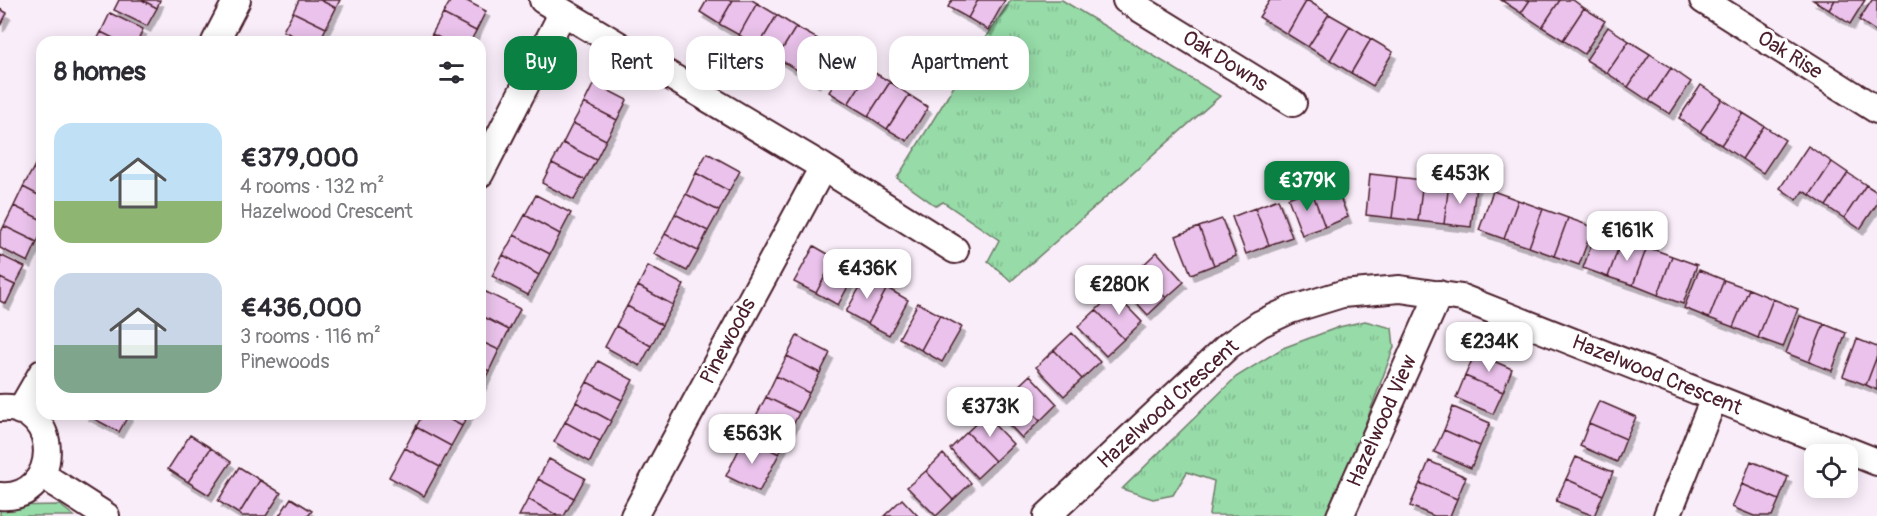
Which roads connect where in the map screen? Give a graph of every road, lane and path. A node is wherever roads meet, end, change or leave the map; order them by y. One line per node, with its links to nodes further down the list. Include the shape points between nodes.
1 (237, 0): 5 (street)
2 (1126, 0): 6 (street, Oak Downs)
3 (1703, 0): 7 (street, Oak Rise)
4 (553, 6): 8 (street); 9 (street)
5 (218, 36)
6 (1293, 103)
7 (1877, 110)
8 (486, 160)
9 (823, 167): 10 (street); 19 (street, Pinewoods)
10 (956, 250)
11 (1439, 294): 13 (street, Hazelwood Crescent, via 1462,298); 20 (street, Hazelwood Crescent, via 1400,289 1342,294 1260,324 1228,346); 21 (street, Hazelwood View)
12 (36, 380): 14 (street)
13 (1714, 398): 15 (street, Hazelwood Crescent); 22 (street)
14 (10, 409): 16 (street, via 34,418 43,431 48,445)
15 (1877, 462)
16 (42, 475): 17 (street, via 19,494); 18 (street)
17 (0, 496)
18 (106, 516)
19 (634, 516)
20 (1047, 516)
21 (1340, 516)
22 (1667, 516)

